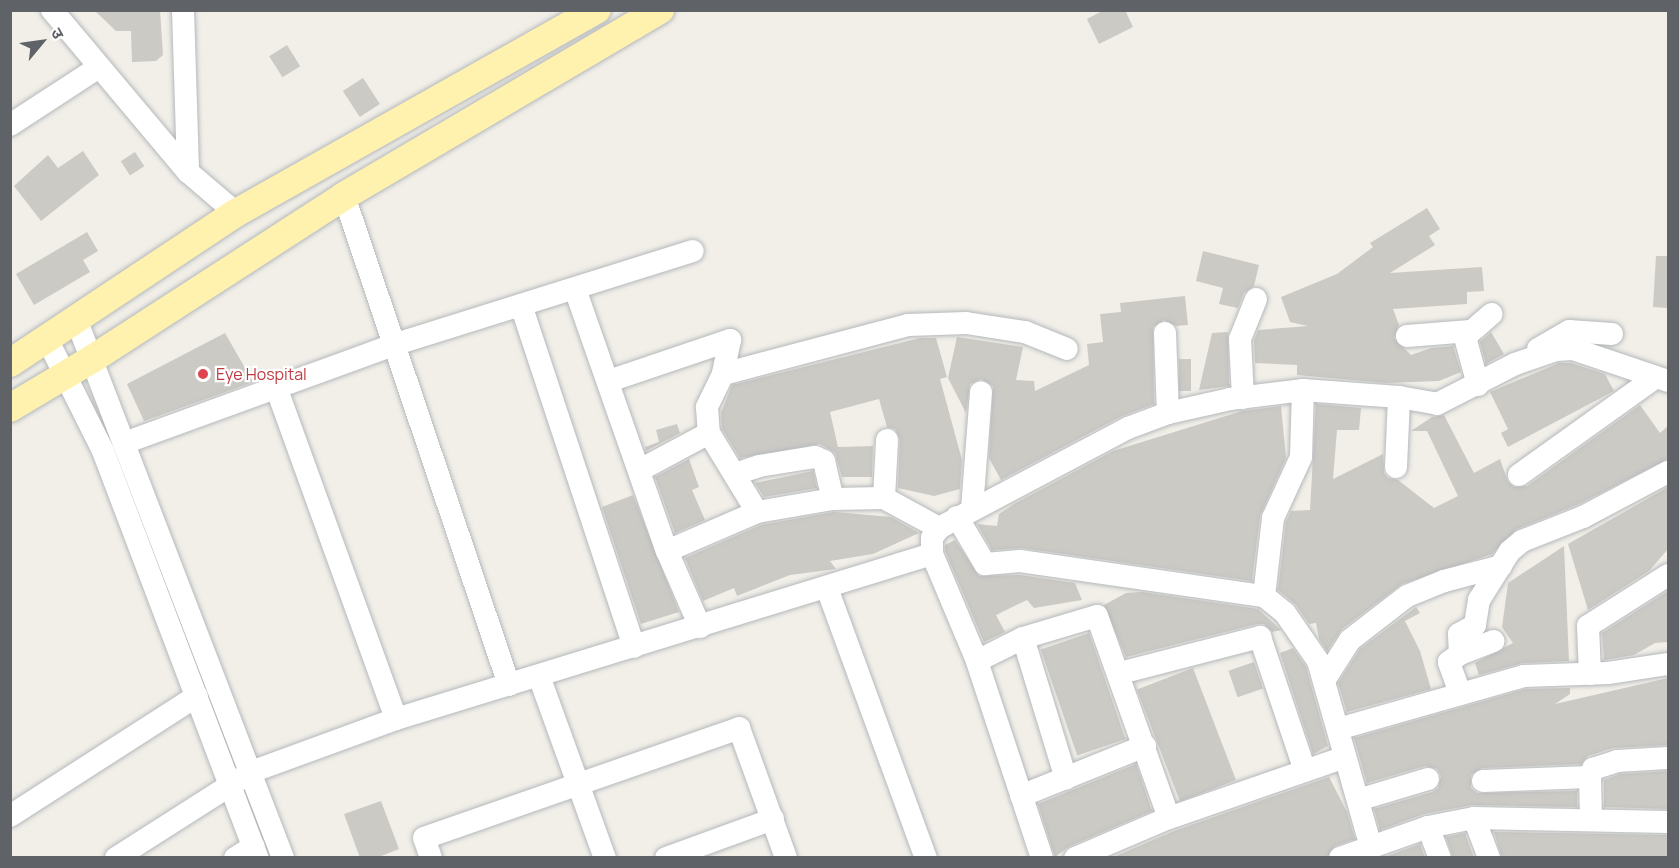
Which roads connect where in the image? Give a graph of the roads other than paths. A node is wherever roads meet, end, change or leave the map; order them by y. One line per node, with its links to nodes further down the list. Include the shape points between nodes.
1 (52, 10): 5 (street)
2 (183, 10): 7 (street)
3 (597, 10): 9 (main road)
4 (660, 10): 8 (main road)
5 (99, 67): 6 (street); 7 (street)
6 (10, 125)
7 (188, 172): 9 (street)
8 (344, 196): 21 (street); 23 (main road)
9 (236, 213): 15 (main road)
10 (693, 251): 11 (street)
11 (575, 289): 13 (street); 29 (street)
12 (1256, 300): 35 (street, via 1240,339)
13 (521, 305): 21 (street); 59 (street)
14 (1491, 314): 16 (street)
15 (76, 319): 20 (main road); 23 (street)
16 (1470, 331): 19 (street); 30 (street, via 1464,343)
17 (1165, 333): 37 (street)
18 (1612, 334): 25 (street, via 1569,331)
19 (1407, 336)
20 (47, 339): 24 (main road); 26 (street)
21 (393, 345): 31 (street); 67 (street)
22 (1067, 349): 27 (street, via 1025,332 966,323 908,325)
23 (94, 358): 26 (main road); 40 (street)
24 (10, 363)
25 (1515, 364): 28 (street, via 1556,350 1573,349); 30 (street)
26 (66, 374): 36 (main road); 69 (street, via 103,451)
27 (723, 374): 29 (street, via 730,340); 38 (street, via 707,407)
28 (1661, 380): 45 (street)
29 (609, 381): 42 (street)
30 (1478, 386): 34 (street, via 1437,404)
31 (276, 387): 40 (street); 70 (street)
32 (1303, 390): 34 (street); 35 (street); 55 (street, via 1301,457 1273,518)
33 (981, 392): 49 (street)
34 (1399, 397): 41 (street)
35 (1243, 398): 37 (street)
36 (10, 408)
37 (1168, 413): 49 (street, via 1128,428)
38 (709, 433): 42 (street); 44 (street)
39 (887, 440): 46 (street)
40 (127, 442): 76 (street)
41 (1396, 467)
42 (640, 470): 50 (street)
43 (1668, 472): 52 (street, via 1583,518 1522,542)
44 (735, 474): 47 (street, via 816,457 824,462); 48 (street)
45 (1520, 475)
46 (884, 498): 47 (street); 49 (street)
47 (833, 499): 48 (street)
48 (758, 512): 50 (street)
49 (956, 518): 51 (street, via 932,538); 55 (street, via 985,564 1020,561)
50 (667, 550): 56 (street)
51 (932, 554): 54 (street); 61 (street)
52 (1501, 566): 60 (street, via 1479,600 1474,625 1459,634); 66 (street, via 1444,581 1407,596 1350,640)
53 (1668, 575): 64 (street, via 1588,626)
54 (827, 588): 56 (street); 100 (street)
55 (1264, 596): 66 (street, via 1285,613)
56 (700, 627): 59 (street)
57 (1023, 639): 61 (street); 63 (street, via 1097,616); 78 (street)
58 (1494, 641): 60 (street)
59 (634, 647): 65 (street)
60 (1460, 654): 68 (street, via 1449,662)
61 (977, 661): 83 (street)
62 (1668, 664): 64 (street)
63 (1120, 673): 72 (street); 75 (street, via 1260,637)
64 (1590, 674): 68 (street, via 1524,676)
65 (539, 676): 67 (street); 82 (street)
66 (1325, 679): 71 (street)
67 (509, 685): 70 (street)
68 (1460, 693): 71 (street)
69 (197, 696): 81 (street); 85 (street)
70 (396, 719): 76 (street)
71 (1338, 729): 73 (street)
72 (1145, 746): 78 (street); 86 (street)
73 (1345, 757): 75 (street); 84 (street)
74 (1668, 758): 77 (street, via 1601,764)
75 (1305, 771): 86 (street)
76 (251, 772): 81 (street); 95 (street)
77 (1590, 777): 80 (street); 89 (street)
78 (1066, 779): 83 (street)
79 (1428, 779): 84 (street)
80 (1483, 781)
81 (231, 783): 92 (street); 94 (street)
82 (579, 786): 88 (street, via 739,729); 96 (street, via 424,838); 97 (street)
83 (1021, 796): 101 (street)
84 (1358, 800): 93 (street)
85 (10, 816)
86 (1169, 818): 102 (street)
87 (1474, 818): 89 (street); 91 (street); 104 (street)
88 (773, 819): 98 (street); 99 (street)
89 (1591, 820): 90 (street)
90 (1668, 822)
91 (1428, 827): 93 (street); 103 (street)
92 (249, 854)
93 (1355, 854)
94 (116, 858)
95 (283, 858)
96 (431, 858)
97 (605, 858)
98 (666, 858)
99 (786, 858)
100 (926, 858)
101 (1042, 858)
102 (1075, 858)
103 (1440, 858)
104 (1489, 858)

